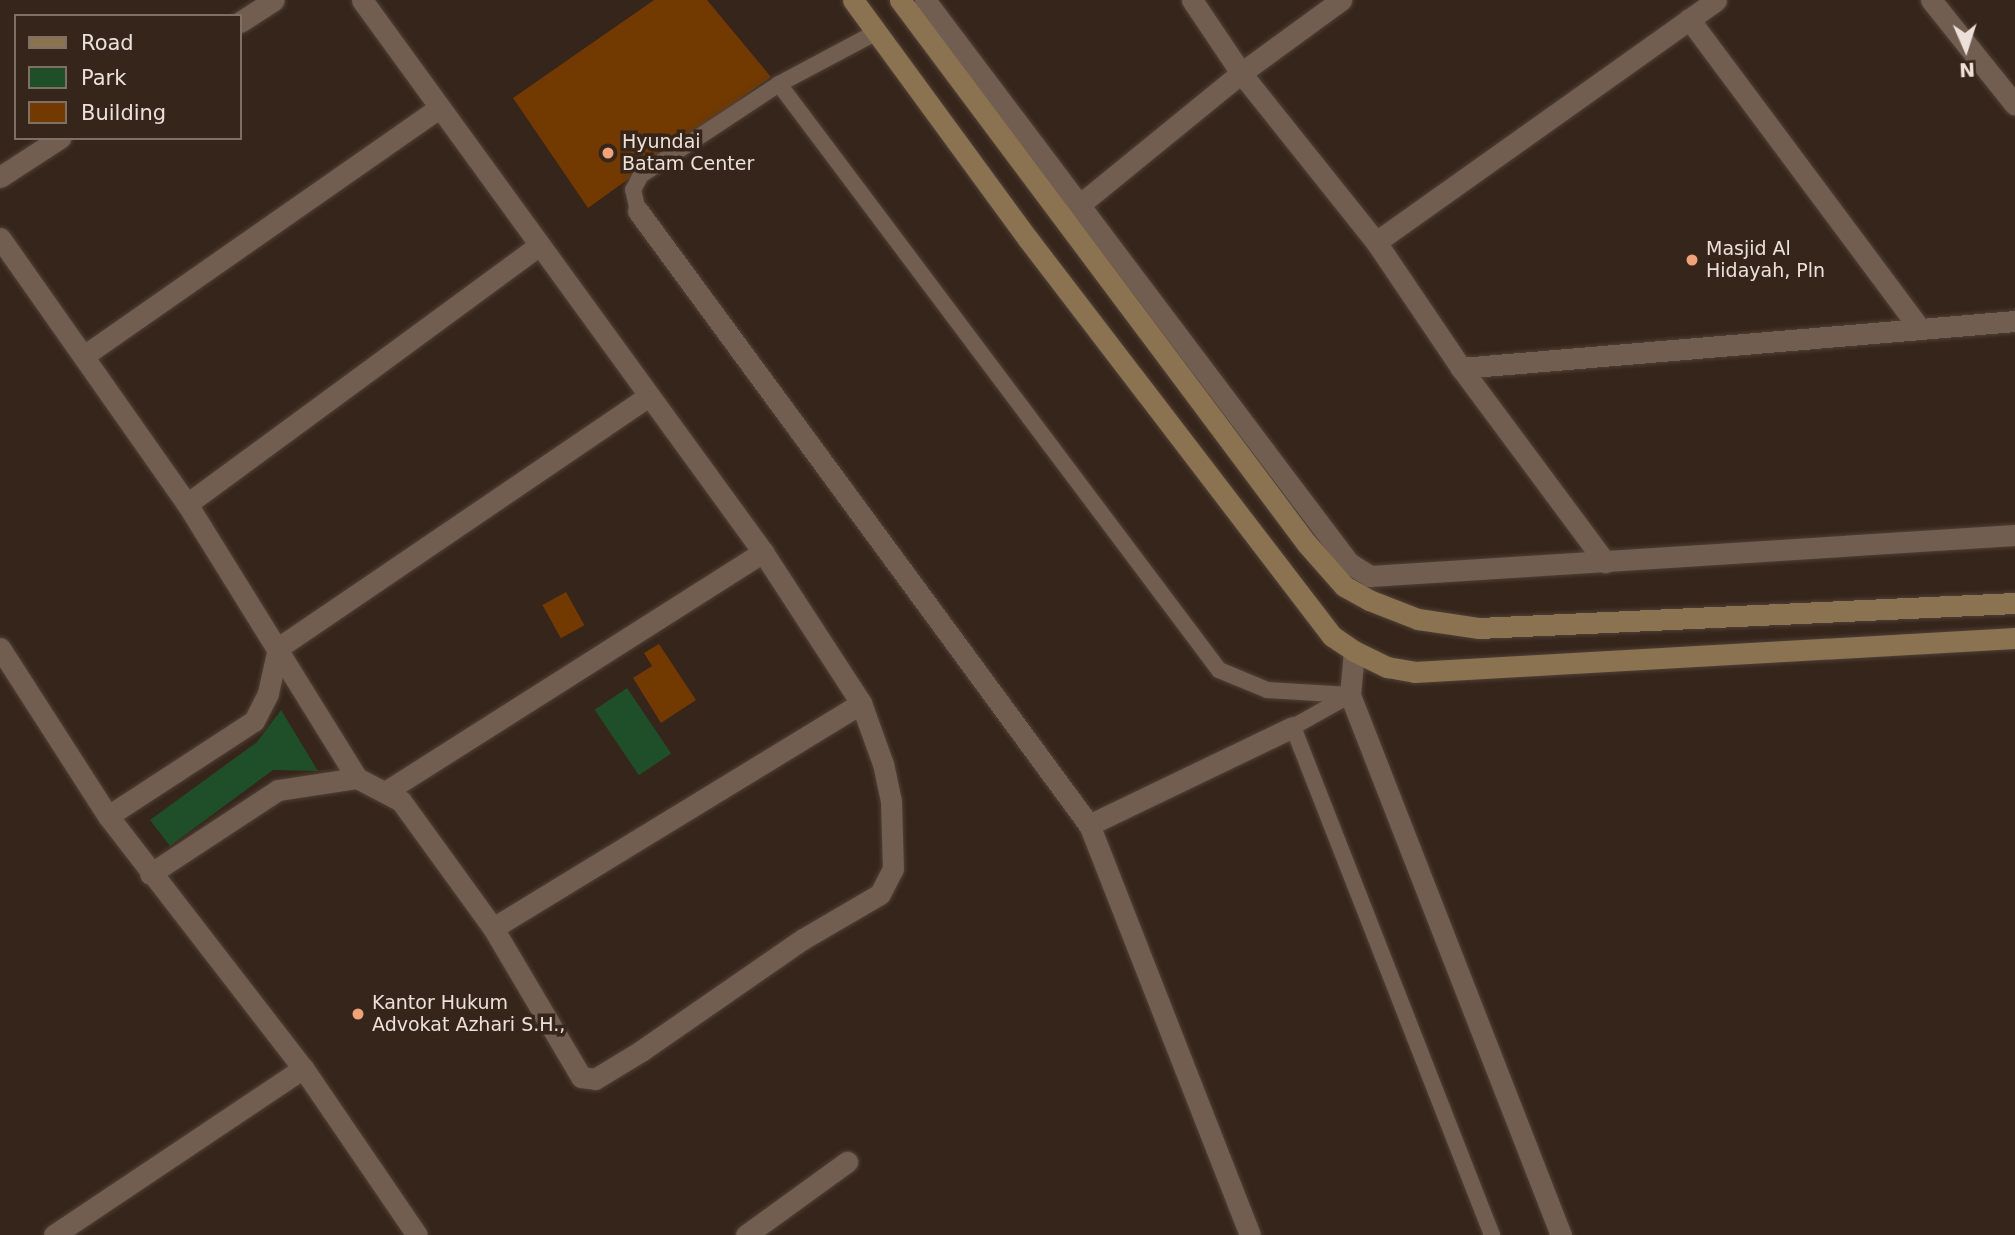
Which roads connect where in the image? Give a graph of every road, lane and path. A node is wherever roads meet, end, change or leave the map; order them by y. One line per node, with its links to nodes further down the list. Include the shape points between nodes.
1 (274, 0): 11 (street)
2 (362, 0): 16 (street)
3 (853, 0): 12 (main road)
4 (900, 0): 20 (main road)
5 (925, 0): 20 (street)
6 (1192, 0): 13 (street)
7 (1341, 0): 13 (street)
8 (1716, 0): 10 (street)
9 (1931, 0): 15 (street)
10 (1689, 19): 22 (street); 25 (street)
11 (242, 21)
12 (877, 32): 14 (lane); 37 (main road, via 1028,240 1332,636)
13 (1241, 73): 20 (street); 22 (street)
14 (779, 84): 19 (lane, via 641,175 633,190); 38 (lane, via 1219,670 1267,690)
15 (2015, 104)
16 (438, 109): 23 (street); 26 (street)
17 (57, 140): 18 (street)
18 (0, 177)
19 (638, 211): 44 (street)
20 (1070, 212): 32 (street, via 1359,571 1385,578); 33 (main road, via 1325,567 1344,586 1390,609 1479,628)
21 (0, 238): 26 (street)
22 (1376, 242): 27 (street)
23 (538, 246): 28 (street); 29 (street)
24 (2015, 321): 25 (street)
25 (1919, 328): 27 (street)
26 (85, 355): 29 (street)
27 (1461, 368): 32 (street)
28 (647, 397): 31 (street); 36 (street)
29 (187, 504): 36 (street)
30 (2015, 535): 32 (street)
31 (763, 552): 39 (street); 42 (street)
32 (1605, 562)
33 (2015, 603)
34 (2015, 638): 37 (main road, via 1413,672 1387,667)
35 (0, 648): 43 (street)
36 (278, 648): 41 (street); 43 (street, via 268,693 254,721)
37 (1354, 652): 38 (street)
38 (1350, 695): 40 (lane); 54 (street)
39 (861, 703): 46 (street); 46 (street, via 891,802 893,869 880,894 803,939 641,1051 595,1079 581,1077)
40 (1293, 727): 44 (street); 53 (lane)
41 (357, 778): 42 (street); 45 (street, via 278,790)
42 (385, 792): 46 (street, via 401,801)
43 (108, 816): 45 (street)
44 (1089, 825): 52 (street)
45 (150, 874): 47 (street)
46 (493, 928)
47 (303, 1068): 49 (street); 50 (street)
48 (847, 1162): 51 (street)
49 (54, 1235)
50 (417, 1235)
51 (746, 1235)
52 (1250, 1235)
53 (1492, 1235)
54 (1561, 1235)

